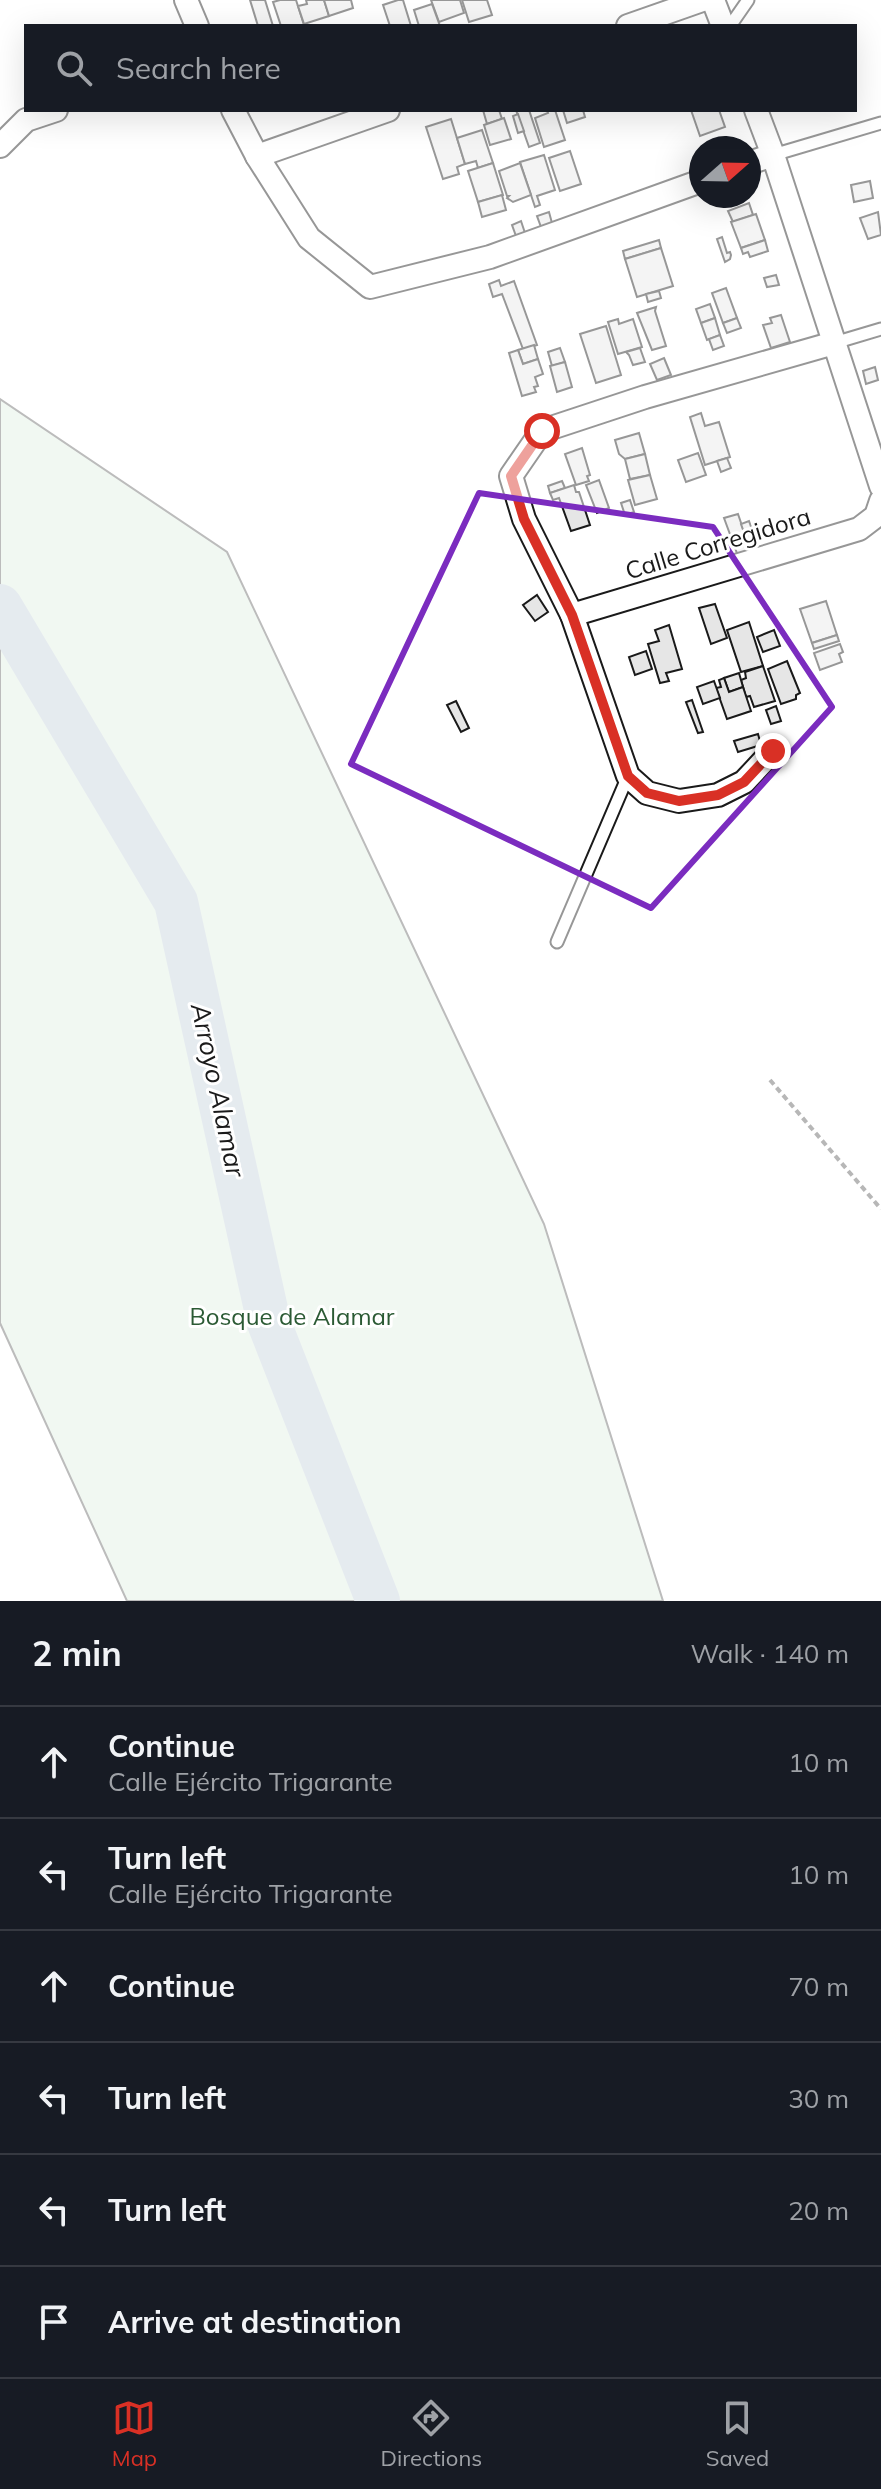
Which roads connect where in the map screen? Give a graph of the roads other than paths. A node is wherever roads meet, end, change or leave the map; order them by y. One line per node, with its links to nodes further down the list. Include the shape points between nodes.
1 (186, 0): 5 (street)
2 (702, 0): 6 (street)
3 (713, 0): 7 (street)
4 (748, 0): 8 (lane)
5 (196, 24)
6 (634, 24)
7 (722, 24)
8 (731, 24)
9 (50, 112): 14 (street, via 26,120)
10 (234, 112): 16 (street)
11 (382, 112): 16 (street)
12 (757, 112): 15 (street)
13 (881, 123): 15 (lane)
14 (0, 146)
15 (773, 155): 17 (street); 20 (street)
16 (257, 156): 18 (street, via 309,238 370,287 490,257)
17 (761, 159)
18 (689, 185)
19 (881, 329): 20 (lane)
20 (834, 343): 21 (street); 23 (street, via 542,431 511,476 524,519)
21 (881, 486)
22 (878, 509): 23 (street, Calle Corregidora, via 859,529)
23 (572, 615): 25 (street)
24 (773, 751): 25 (street, via 744,782 718,795 679,801 647,793)
25 (628, 776): 26 (lane)
26 (557, 942)

